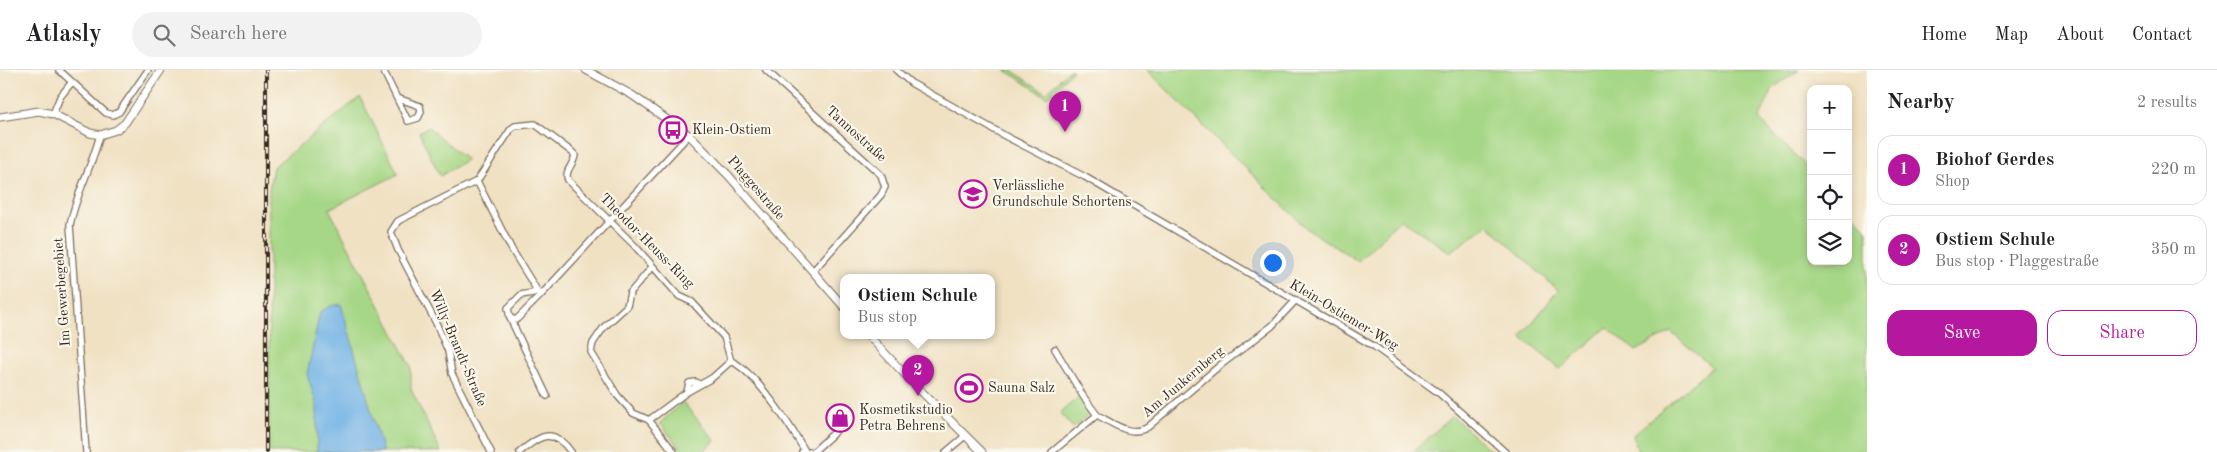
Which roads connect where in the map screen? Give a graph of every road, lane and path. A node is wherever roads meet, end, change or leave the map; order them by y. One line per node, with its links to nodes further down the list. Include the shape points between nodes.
1 (59, 70): 8 (street)
2 (148, 70): 8 (street, via 119,112 113,115 106,114)
3 (161, 70): 13 (street, via 125,123)
4 (383, 70): 9 (street)
5 (586, 70): 12 (street, Plaggestraße, via 632,95)
6 (766, 70): 17 (street, Tannostraße, via 882,175 885,187)
7 (896, 70): 19 (street, Klein-Ostiemer-Weg, via 911,83 1086,178)
8 (72, 82): 10 (street, via 60,97)
9 (397, 98): 9 (street, via 408,121 418,118 420,106)
10 (53, 114): 11 (street, via 39,111); 13 (street)
11 (0, 117)
12 (689, 135): 15 (street); 17 (street, Plaggestraße)
13 (100, 136): 30 (street, Im Gewerbegebiet, via 70,225)
14 (477, 182): 15 (street, Theodor-Heuss-Ring, via 511,129 535,124 575,155 566,175 568,180); 18 (street, via 512,250); 31 (street, Willy-Brandt-Straße, via 398,221 391,232 436,323 448,351 452,374)
15 (610, 221): 16 (street, Theodor-Heuss-Ring); 18 (street)
16 (652, 267): 24 (street, Theodor-Heuss-Ring, via 679,296 692,302 724,337); 27 (street, via 630,292 627,306 604,327 591,352 617,394 634,413)
17 (813, 271): 20 (street, Plaggestraße)
18 (540, 293): 21 (street, via 516,320); 21 (street, via 528,292 515,299 508,308)
19 (1296, 300): 26 (street, Am Junkernberg, via 1272,326 1141,432 1132,432); 39 (street, Klein-Ostiemer-Weg, via 1397,362 1439,393)
20 (840, 301)
21 (510, 318): 25 (street)
22 (872, 339): 29 (street)
23 (1055, 349): 26 (street)
24 (731, 361): 27 (street, via 712,378); 35 (street, via 741,365 773,402)
25 (547, 396)
26 (1098, 415): 38 (street)
27 (649, 420): 34 (street)
28 (835, 432): 35 (street, via 814,451)
29 (966, 436): 36 (street); 37 (street)
30 (86, 452)
31 (491, 452)
32 (520, 452): 33 (street, via 544,435 564,442)
33 (571, 452)
34 (674, 452)
35 (806, 452)
36 (946, 452)
37 (982, 452)
38 (1052, 452)
39 (1506, 452)

